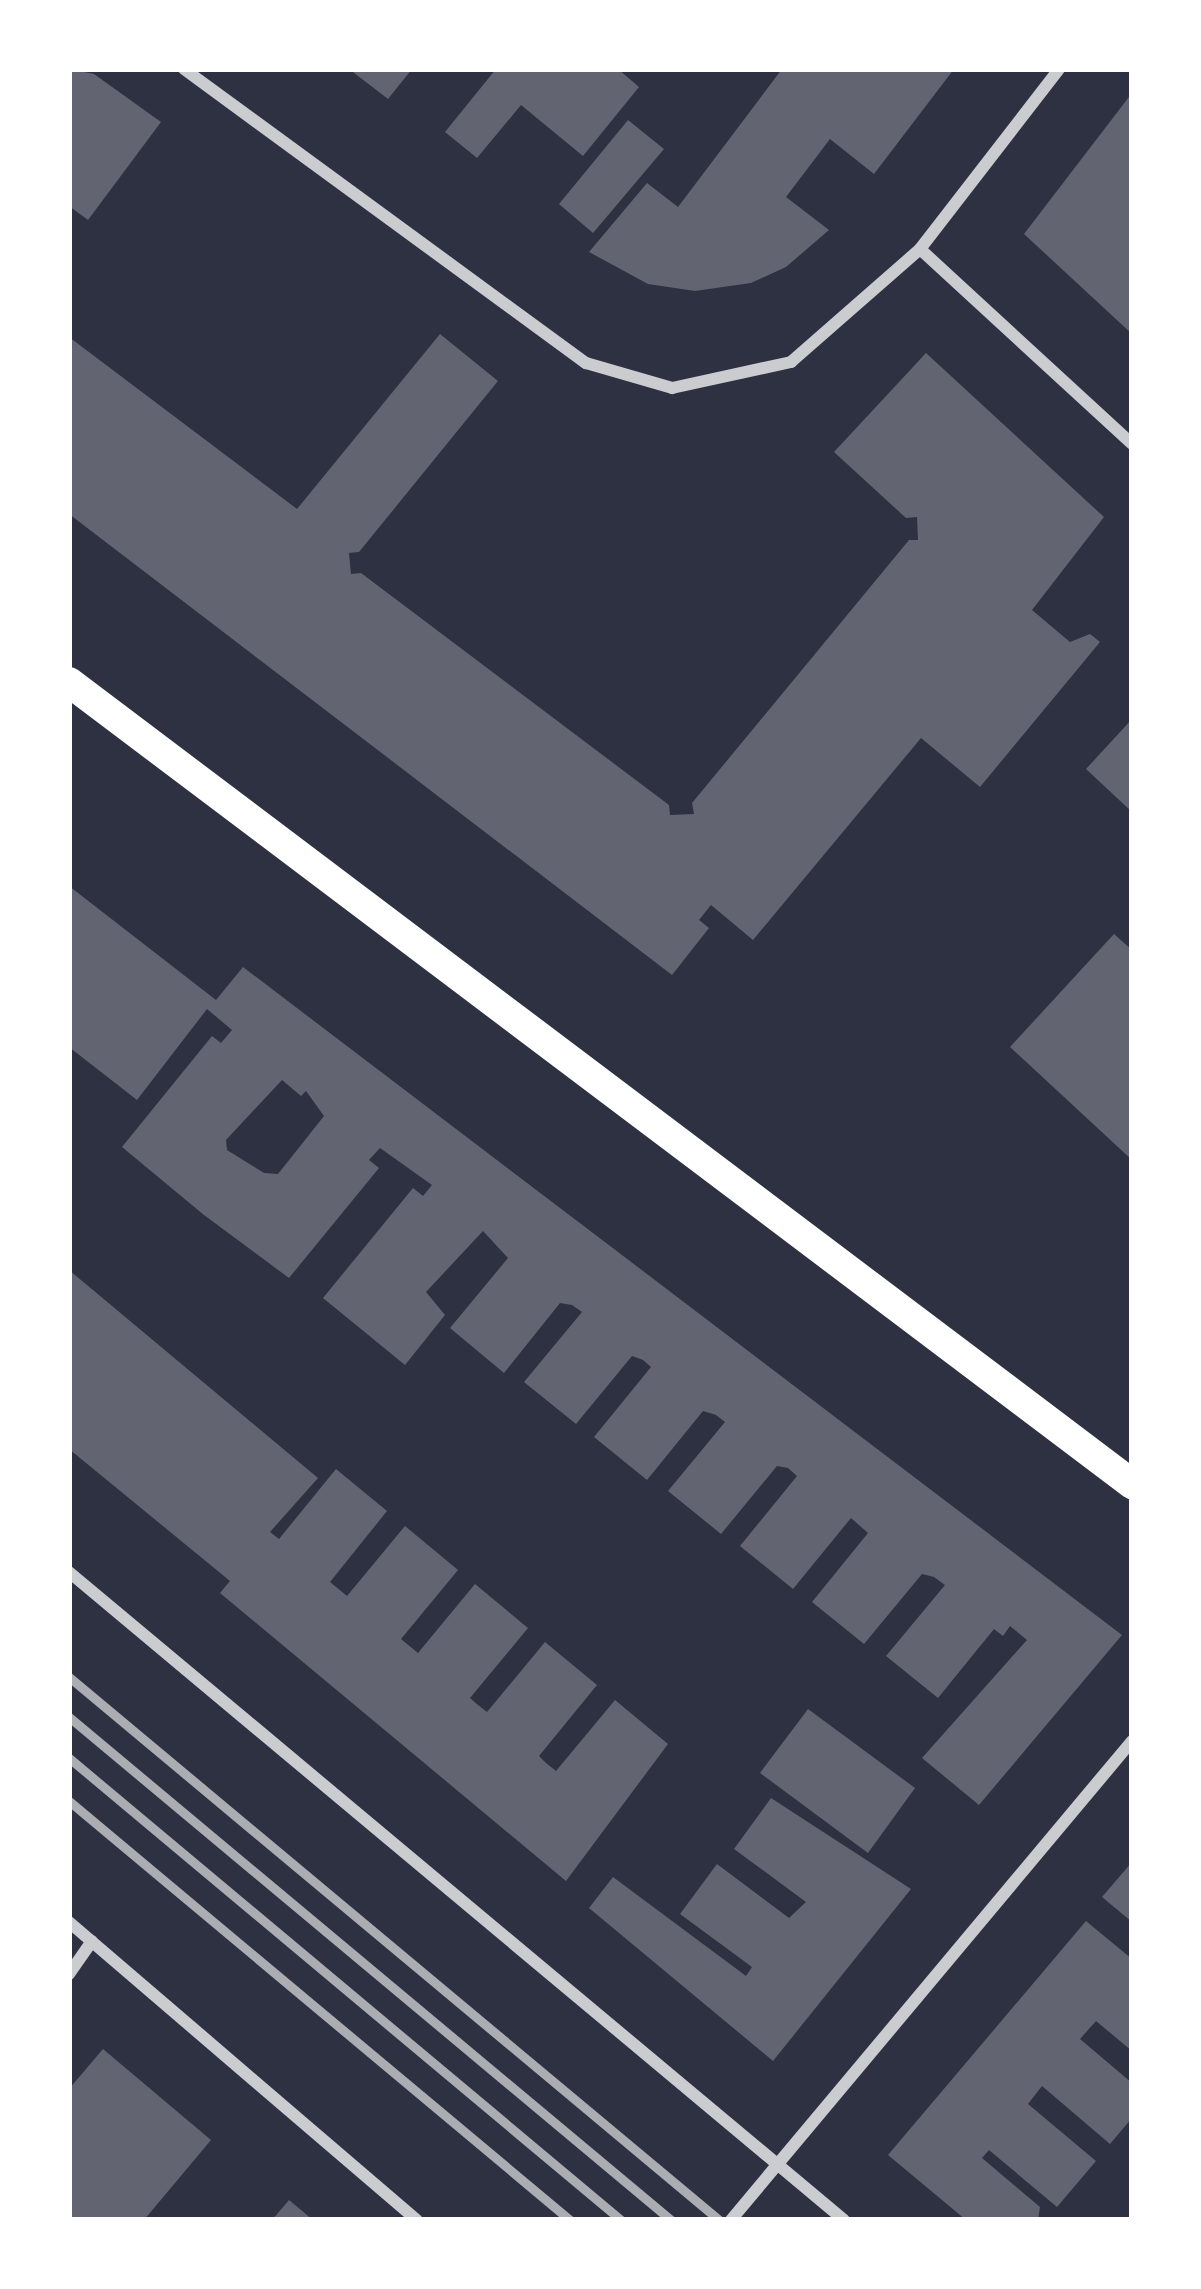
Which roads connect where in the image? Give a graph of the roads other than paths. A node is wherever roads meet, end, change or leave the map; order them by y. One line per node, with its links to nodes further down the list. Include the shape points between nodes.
1 (184, 69): 3 (street, via 586,363 672,388 791,362)
2 (1059, 69): 3 (street)
3 (920, 249): 4 (street)
4 (1132, 444)
5 (69, 682): 6 (main road)
6 (1132, 1484)
7 (69, 1572): 12 (street)
8 (1132, 1741): 12 (street)
9 (69, 1922): 10 (street)
10 (92, 1941): 11 (street); 13 (street)
11 (69, 1974)
12 (778, 2166): 14 (street); 15 (street)
13 (417, 2220)
14 (731, 2220)
15 (844, 2220)

